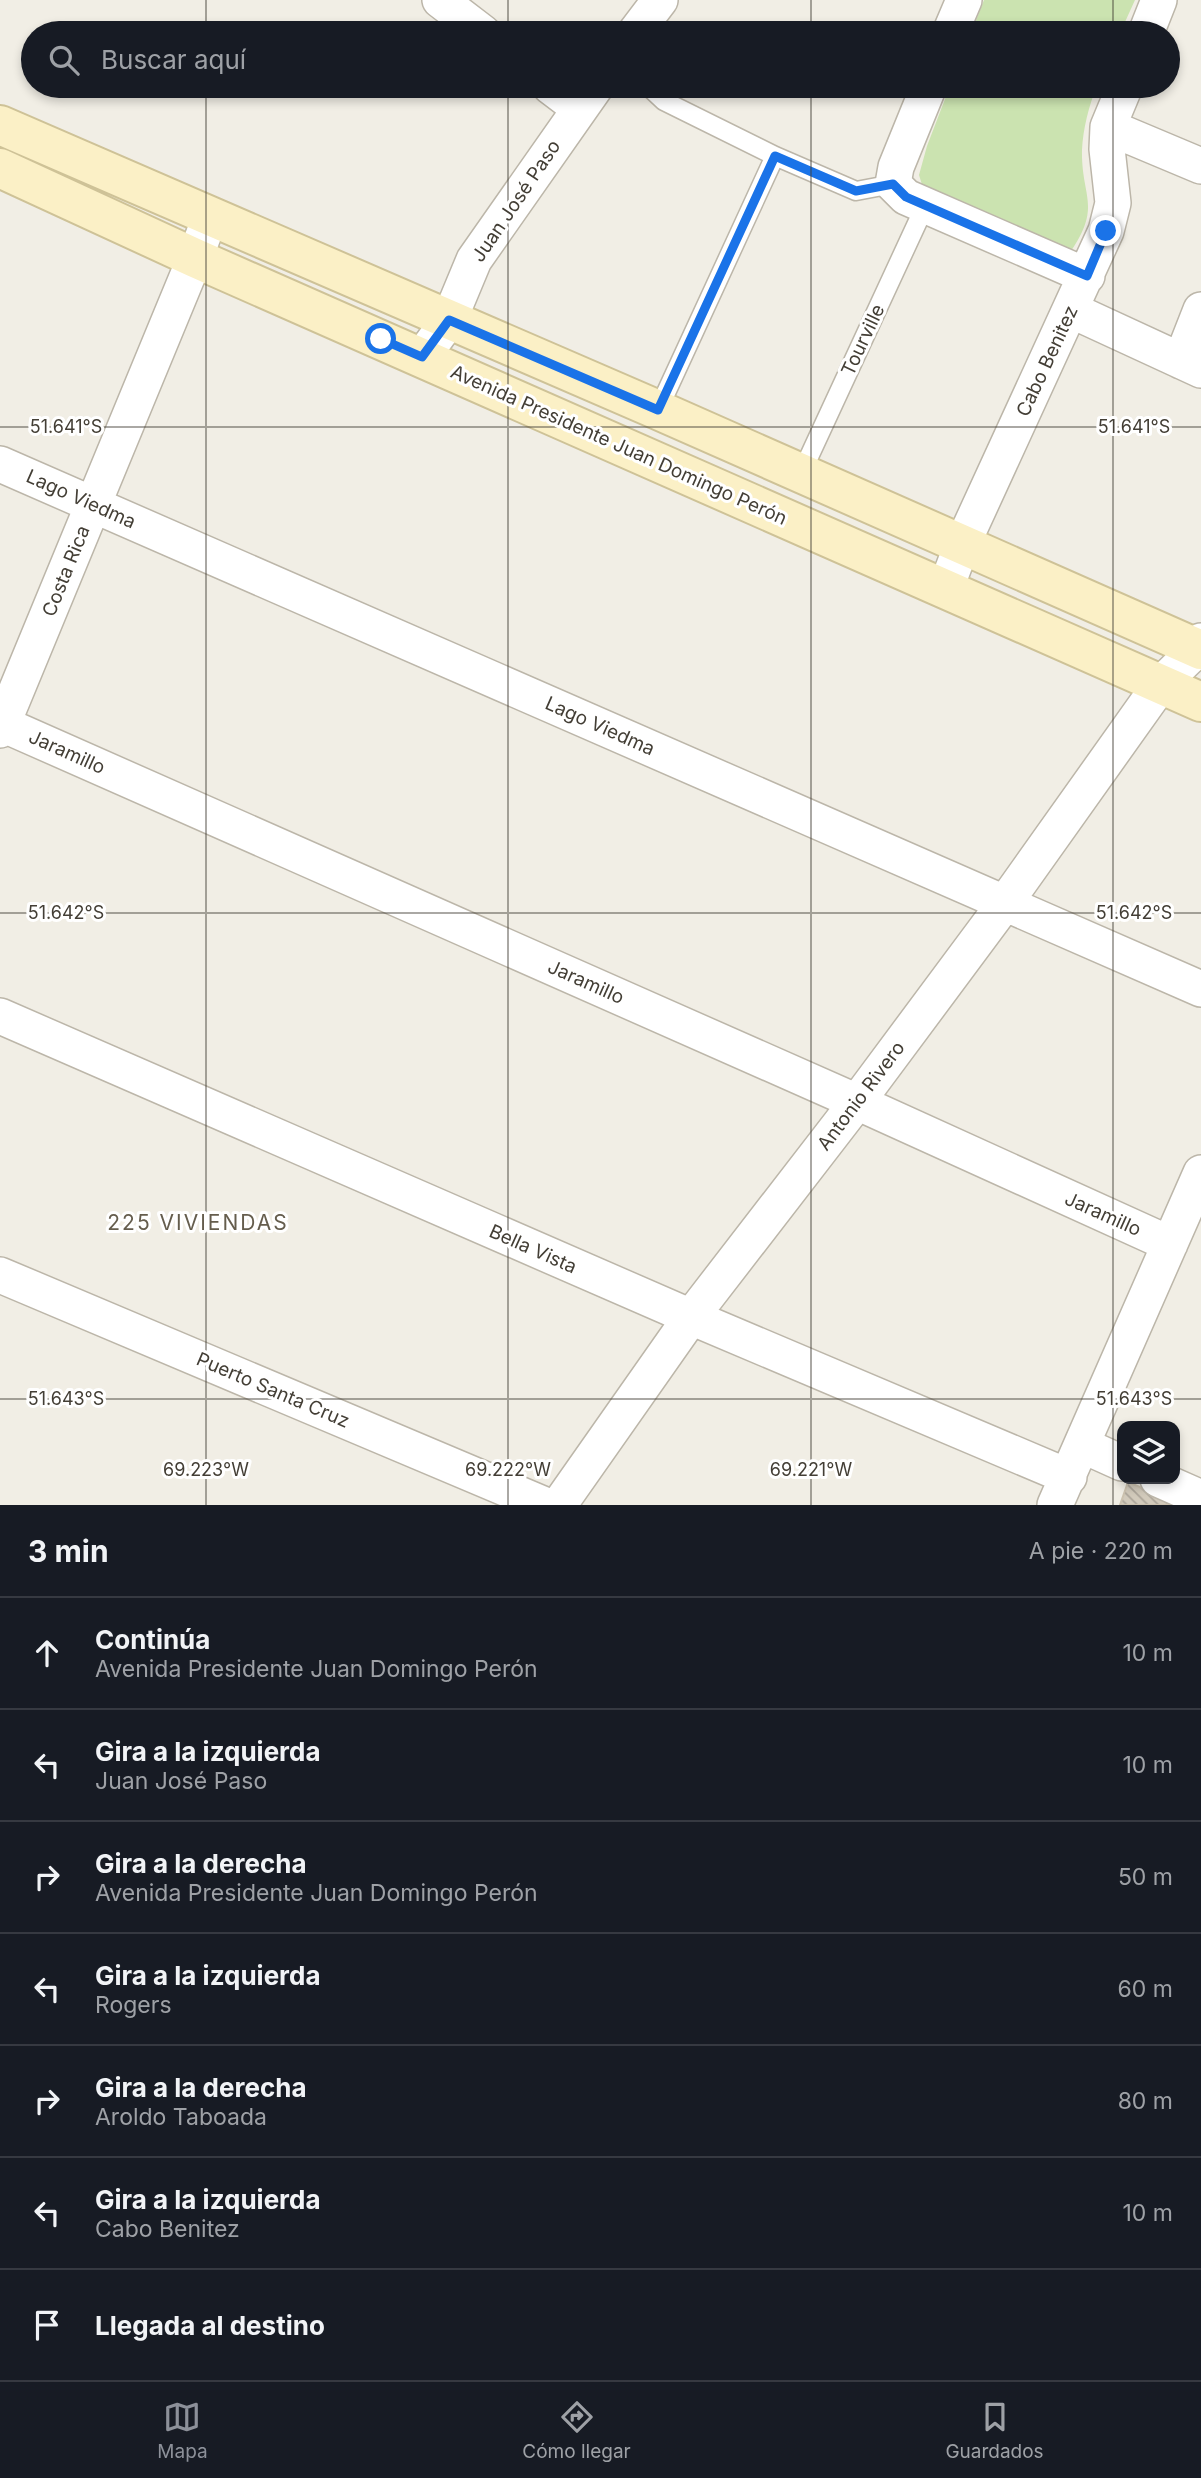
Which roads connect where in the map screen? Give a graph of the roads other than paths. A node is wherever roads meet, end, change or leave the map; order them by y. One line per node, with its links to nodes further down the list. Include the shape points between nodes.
1 (440, 0): 5 (street)
2 (660, 0): 6 (street)
3 (964, 0): 7 (street)
4 (1159, 0): 8 (street)
5 (467, 21)
6 (644, 21)
7 (955, 21)
8 (1151, 21)
9 (587, 98): 25 (street, Juan José Paso, via 474,260)
10 (661, 98): 15 (lane)
11 (924, 98): 18 (street)
12 (1120, 98): 14 (street, Cabo Benitez)
13 (0, 125): 20 (main road)
14 (1108, 127): 16 (street); 22 (street, Cabo Benitez, via 1113,203)
15 (775, 156): 18 (lane, via 856,191); 28 (lane)
16 (1201, 166)
17 (0, 168): 21 (main road, Avenida Presidente Juan Domingo Perón)
18 (893, 184): 19 (street)
19 (925, 206): 22 (street); 30 (lane, Tourville)
20 (210, 217): 21 (street, Costa Rica); 25 (main road)
21 (195, 258): 26 (main road, Avenida Presidente Juan Domingo Perón); 31 (street, Costa Rica)
22 (1087, 276): 23 (street, Cabo Benitez)
23 (1071, 310): 27 (street); 32 (street, Cabo Benitez)
24 (1201, 310): 27 (street)
25 (449, 320): 26 (street, Juan José Paso); 28 (main road)
26 (422, 357): 33 (main road, Avenida Presidente Juan Domingo Perón)
27 (1191, 365)
28 (658, 410): 30 (main road)
29 (0, 464): 31 (street, Lago Viedma)
30 (801, 474): 32 (main road)
31 (93, 505): 37 (street, Costa Rica); 38 (street, Lago Viedma)
32 (962, 545): 33 (street, Cabo Benitez); 34 (main road)
33 (945, 590): 35 (main road, Avenida Presidente Juan Domingo Perón)
34 (1200, 646): 35 (street, Antonio Rivero)
35 (1160, 685): 36 (main road, Avenida Presidente Juan Domingo Perón); 38 (street, Antonio Rivero)
36 (1201, 702)
37 (1, 725): 41 (street, Jaramillo)
38 (1005, 903): 39 (street, Lago Viedma); 41 (street, Antonio Rivero)
39 (1201, 989)
40 (0, 1016): 46 (street, Bella Vista)
41 (857, 1102): 44 (street, Jaramillo); 46 (street, Antonio Rivero)
42 (1201, 1173): 43 (street)
43 (1193, 1215): 44 (street)
44 (1170, 1244): 47 (street)
45 (0, 1275): 52 (street, Puerto Santa Cruz)
46 (691, 1317): 50 (street, Bella Vista); 53 (street, Antonio Rivero)
47 (1082, 1445): 48 (street); 50 (street)
48 (1117, 1461)
49 (1169, 1484): 51 (street)
50 (1062, 1491)
51 (1201, 1498)
52 (545, 1505)
53 (559, 1505)

